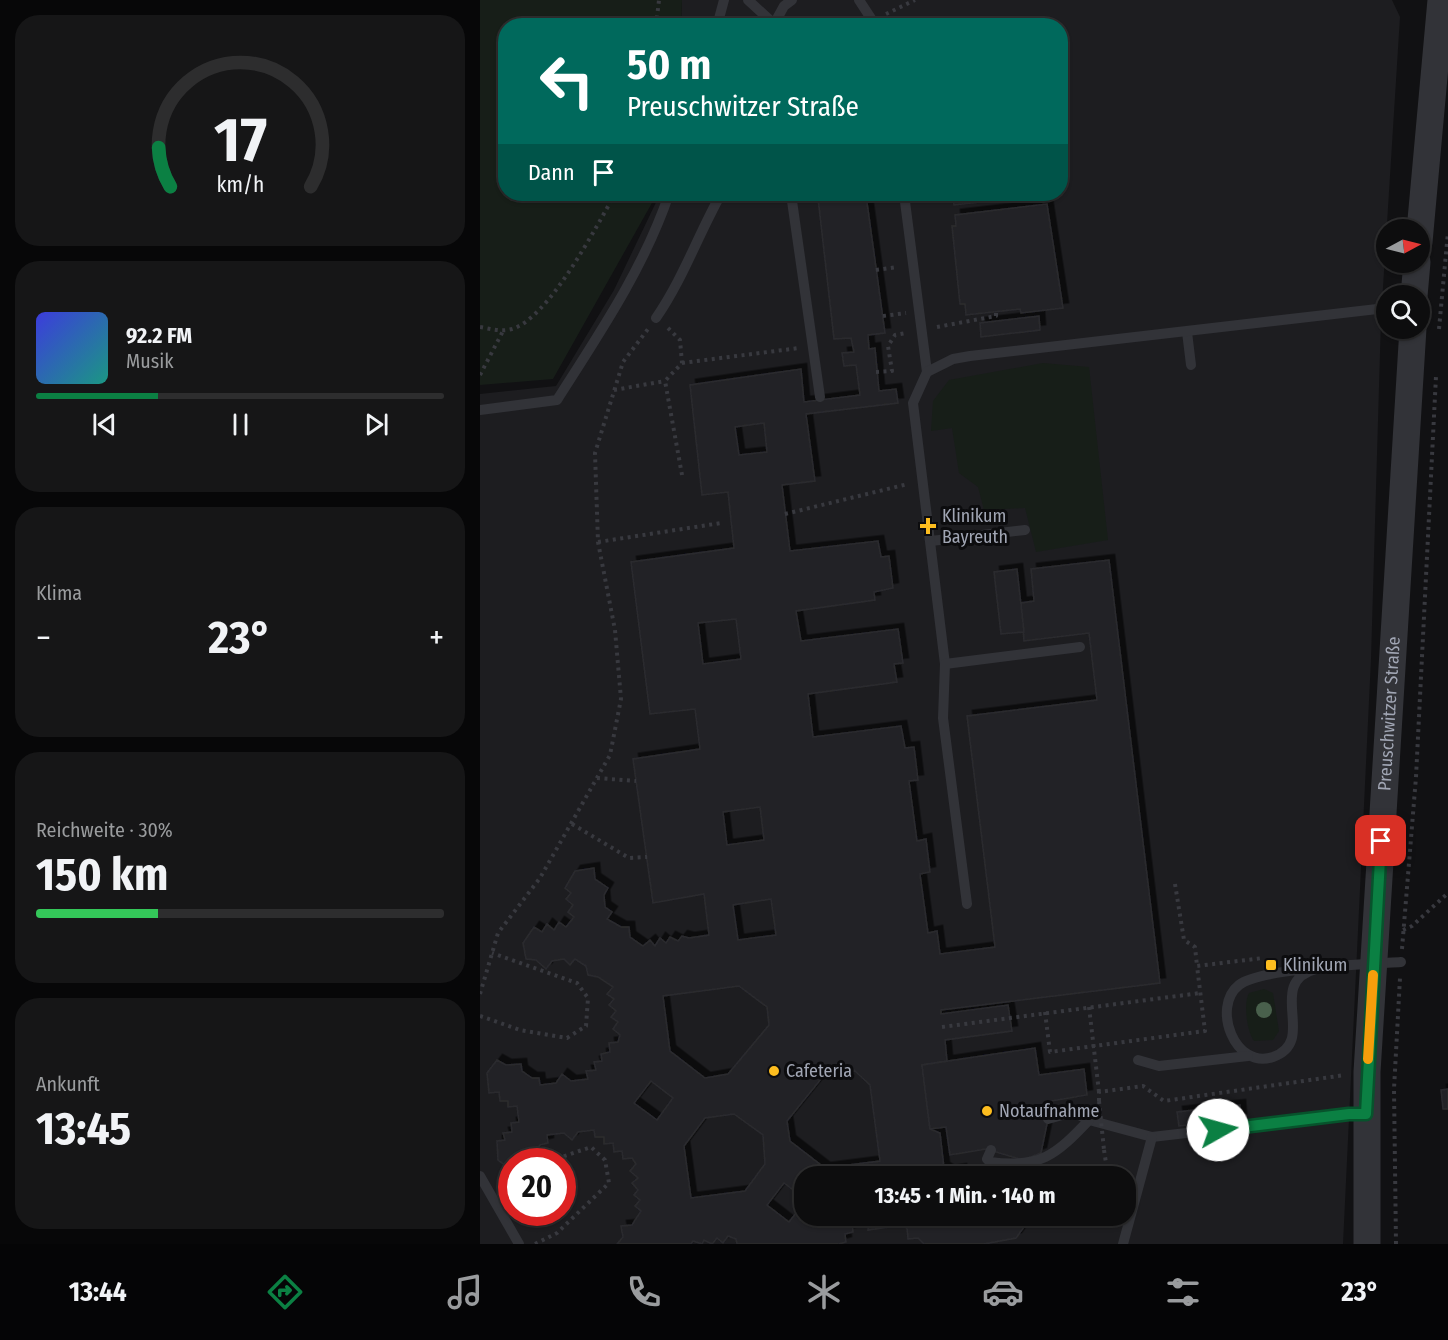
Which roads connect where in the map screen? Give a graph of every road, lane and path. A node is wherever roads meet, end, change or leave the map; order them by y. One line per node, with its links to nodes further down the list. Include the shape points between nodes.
1 (659, 0): 8 (path)
2 (724, 0): 9 (lane)
3 (748, 0): 10 (lane)
4 (792, 0): 11 (lane)
5 (859, 0): 12 (lane)
6 (915, 0): 13 (path)
7 (1441, 0): 19 (street)
8 (657, 18)
9 (719, 18)
10 (767, 18)
11 (777, 18)
12 (872, 18)
13 (884, 18)
14 (611, 201): 29 (path, via 552,295 528,321)
15 (667, 201): 41 (lane, via 655,234 605,325 557,400)
16 (717, 201): 27 (lane, via 699,233 677,289)
17 (792, 201): 32 (lane)
18 (905, 201): 21 (lane)
19 (1421, 219)
20 (1448, 232): 25 (path)
21 (913, 265): 22 (path); 24 (lane)
22 (876, 270)
23 (1376, 309): 30 (lane)
24 (919, 311): 26 (path); 36 (lane)
25 (1430, 312)
26 (883, 316)
27 (657, 318): 33 (path, via 680,340); 39 (path, via 623,362)
28 (480, 327): 29 (path)
29 (503, 331): 37 (path)
30 (1187, 332): 34 (lane); 36 (lane, via 970,356 953,359)
31 (1425, 339): 61 (street, Preuschwitzer Straße)
32 (811, 347): 33 (path); 40 (lane)
33 (682, 363): 38 (path)
34 (1191, 365)
35 (1437, 367): 56 (path, via 1416,777 1403,930)
36 (927, 372): 43 (lane, via 913,403)
37 (480, 375)
38 (665, 381): 39 (path); 42 (path)
39 (614, 390): 48 (path, via 595,453)
40 (820, 397)
41 (480, 410)
42 (682, 475)
43 (923, 480): 44 (path); 47 (lane)
44 (785, 514)
45 (721, 523): 48 (path)
46 (1025, 530): 47 (lane)
47 (931, 541): 50 (lane)
48 (598, 542): 51 (path, via 615,630 621,699 610,755)
49 (1080, 647): 50 (lane)
50 (945, 664): 57 (lane, via 944,718)
51 (597, 778): 52 (path); 53 (path)
52 (636, 781)
53 (572, 824): 54 (path, via 629,858); 58 (path, via 540,878 498,933)
54 (647, 857)
55 (1175, 884): 62 (path, via 1184,940 1195,947)
56 (1448, 893)
57 (967, 904)
58 (492, 953): 65 (path); 69 (path, via 577,983 588,998 586,1026 567,1038 520,1030)
59 (1266, 957): 62 (path)
60 (1401, 962): 61 (lane)
61 (1373, 964): 63 (lane); 74 (street, Preuschwitzer Straße)
62 (1197, 966): 64 (path)
63 (1316, 969): 72 (lane, via 1302,975 1292,990 1294,1027 1287,1047 1266,1058); 72 (lane, via 1250,979 1235,989 1227,1011 1231,1034 1236,1046)
64 (1200, 993): 66 (path); 71 (path, via 1205,1031)
65 (480, 994)
66 (1089, 1007): 67 (path); 71 (path)
67 (1045, 1012): 70 (path); 71 (path, via 1050,1052)
68 (1398, 1013): 90 (path, via 1394,1089)
69 (480, 1016)
70 (942, 1027)
71 (1093, 1046): 75 (path)
72 (1248, 1056): 73 (lane, via 1159,1066)
73 (1138, 1060)
74 (1367, 1072): 75 (path, via 1164,1101 1143,1086); 76 (street, Preuschwitzer Straße)
75 (1099, 1092): 82 (path, bridge)
76 (1366, 1114): 79 (lane); 89 (street, Preuschwitzer Straße)
77 (1048, 1119): 78 (lane, via 1073,1112)
78 (1089, 1120): 79 (lane); 80 (lane, via 1040,1162 990,1162 987,1159)
79 (1152, 1137): 88 (lane)
80 (991, 1150)
81 (576, 1152): 84 (path, via 591,1147 605,1160 609,1183)
82 (1106, 1166)
83 (480, 1176): 86 (lane)
84 (576, 1215)
85 (564, 1226): 87 (path)
86 (519, 1244)
87 (535, 1244)
88 (1123, 1244)
89 (1367, 1244)
90 (1396, 1244)

